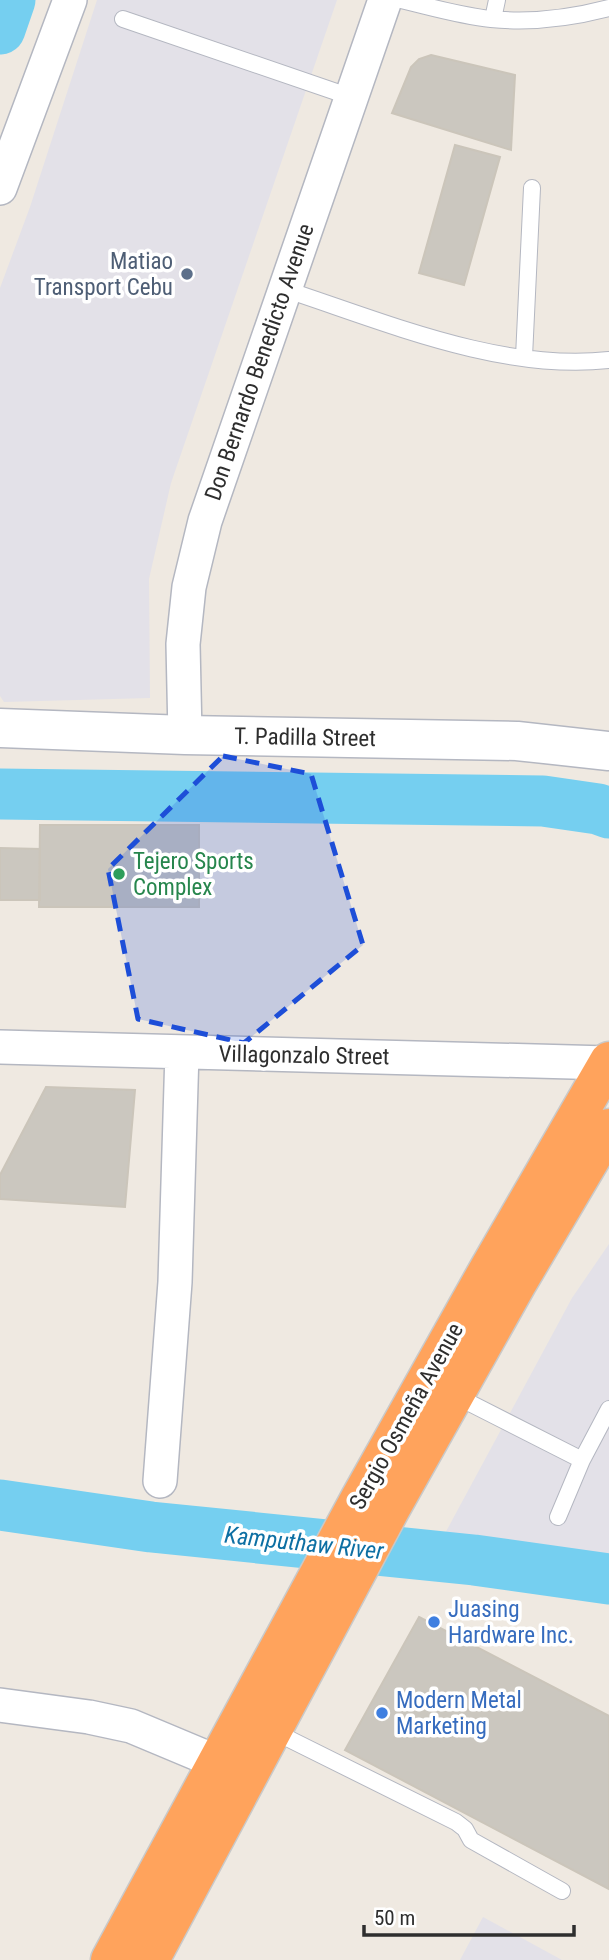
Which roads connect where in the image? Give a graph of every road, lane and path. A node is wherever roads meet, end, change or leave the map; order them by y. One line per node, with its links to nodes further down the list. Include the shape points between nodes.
1 (70, 0): 9 (street)
2 (385, 0): 8 (street, Don Bernardo Benedicto Avenue)
3 (401, 0): 7 (lane)
4 (497, 0): 7 (lane)
5 (609, 8): 7 (lane, via 533,20)
6 (123, 19): 8 (lane)
7 (493, 19)
8 (351, 97): 11 (street, Don Bernardo Benedicto Avenue)
9 (0, 188)
10 (532, 188): 12 (lane)
11 (284, 289): 12 (lane, via 445,341); 15 (street, Don Bernardo Benedicto Avenue, via 205,521 189,587 183,644)
12 (524, 357): 13 (lane, via 579,363)
13 (609, 360)
14 (0, 728): 15 (street, T. Padilla Street)
15 (185, 735): 16 (street, T. Padilla Street, via 517,741)
16 (609, 751)
17 (0, 1047): 18 (street, Villagonzalo Street)
18 (182, 1052): 19 (street, Villagonzalo Street); 24 (street, via 175,1282)
19 (608, 1062): 25 (highway, Sergio Osmeña Avenue)
20 (609, 1128): 21 (highway, Sergio Osmeña Avenue)
21 (454, 1395): 23 (lane); 25 (highway, Sergio Osmeña Avenue)
22 (609, 1409): 23 (lane)
23 (582, 1460): 26 (lane)
24 (160, 1481)
25 (375, 1504): 27 (highway, Sergio Osmeña Avenue)
26 (558, 1517)
27 (339, 1570): 29 (highway, Sergio Osmeña Avenue); 30 (highway, Sergio Osmeña Avenue)
28 (0, 1705): 30 (street, via 131,1726)
29 (273, 1731): 31 (lane, via 456,1822 471,1840); 33 (highway, Sergio Osmeña Avenue)
30 (217, 1762): 32 (highway, Sergio Osmeña Avenue)
31 (562, 1891)
32 (110, 1960)
33 (150, 1960)

